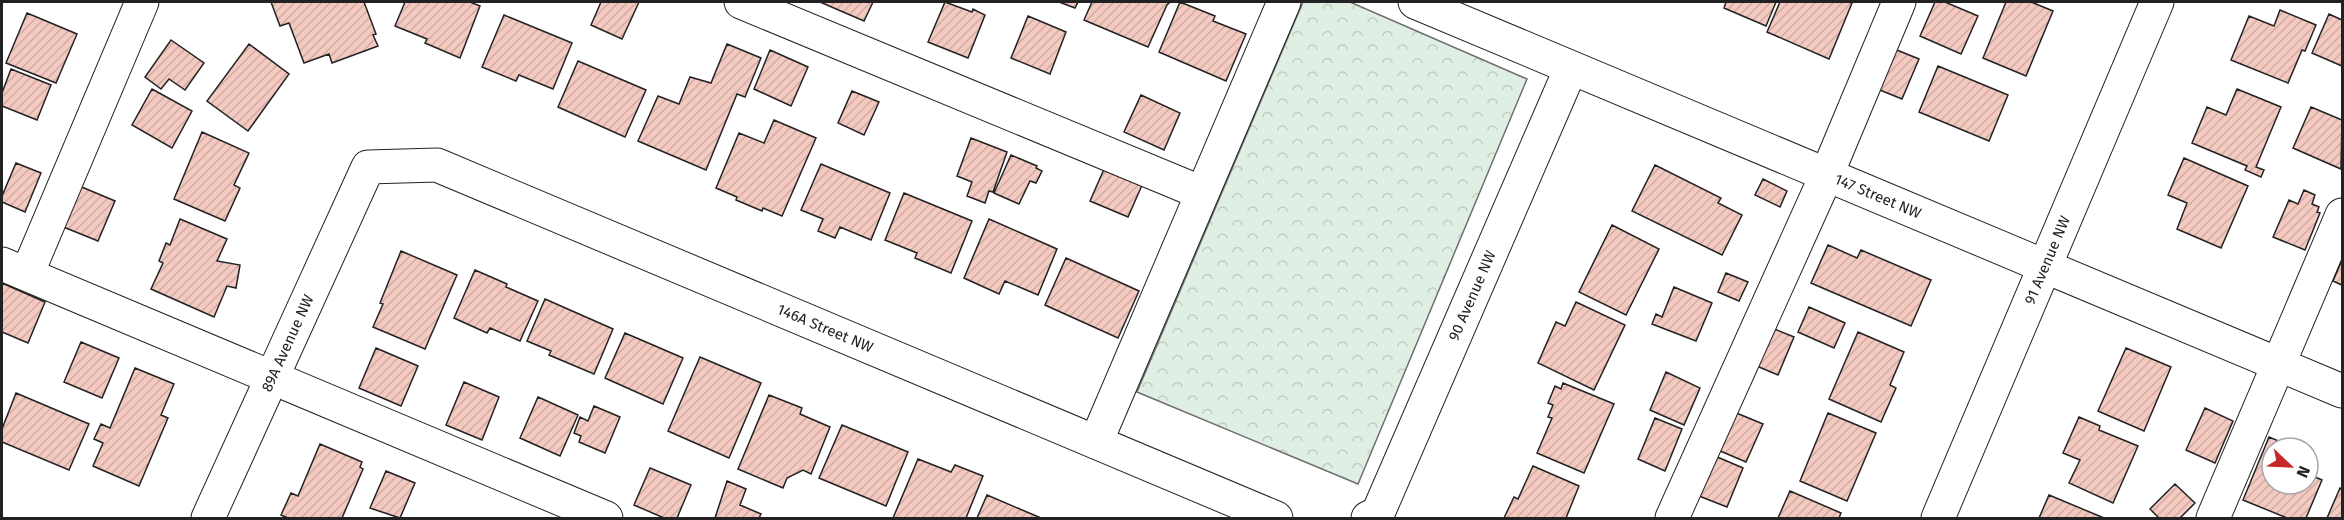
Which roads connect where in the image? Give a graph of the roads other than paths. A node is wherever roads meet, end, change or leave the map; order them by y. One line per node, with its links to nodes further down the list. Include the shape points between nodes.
1 (142, 2): 13 (street)
2 (741, 2): 10 (street)
3 (1284, 2): 10 (street)
4 (1415, 2): 7 (street, 147 Street NW)
5 (1899, 2): 9 (street)
6 (2157, 2): 12 (street, 91 Avenue NW)
7 (1571, 68): 9 (street, 147 Street NW); 21 (street, 90 Avenue NW, via 1378,513)
8 (368, 167): 15 (street, 89A Avenue NW); 17 (street, 146A Street NW, via 437,165)
9 (1827, 174): 12 (street, 147 Street NW); 22 (street)
10 (1202, 193): 17 (street)
11 (2343, 215): 14 (street)
12 (2046, 266): 14 (street, 147 Street NW); 23 (street, 91 Avenue NW)
13 (14, 269): 15 (street)
14 (2279, 364): 16 (street, 147 Street NW); 24 (street)
15 (272, 378): 18 (street, 89A Avenue NW); 19 (street)
16 (2343, 391)
17 (1096, 442): 20 (street, 146A Street NW)
18 (208, 519)
19 (606, 519)
20 (1276, 519)
21 (1368, 519)
22 (1672, 519)
23 (1938, 519)
24 (2214, 519)

